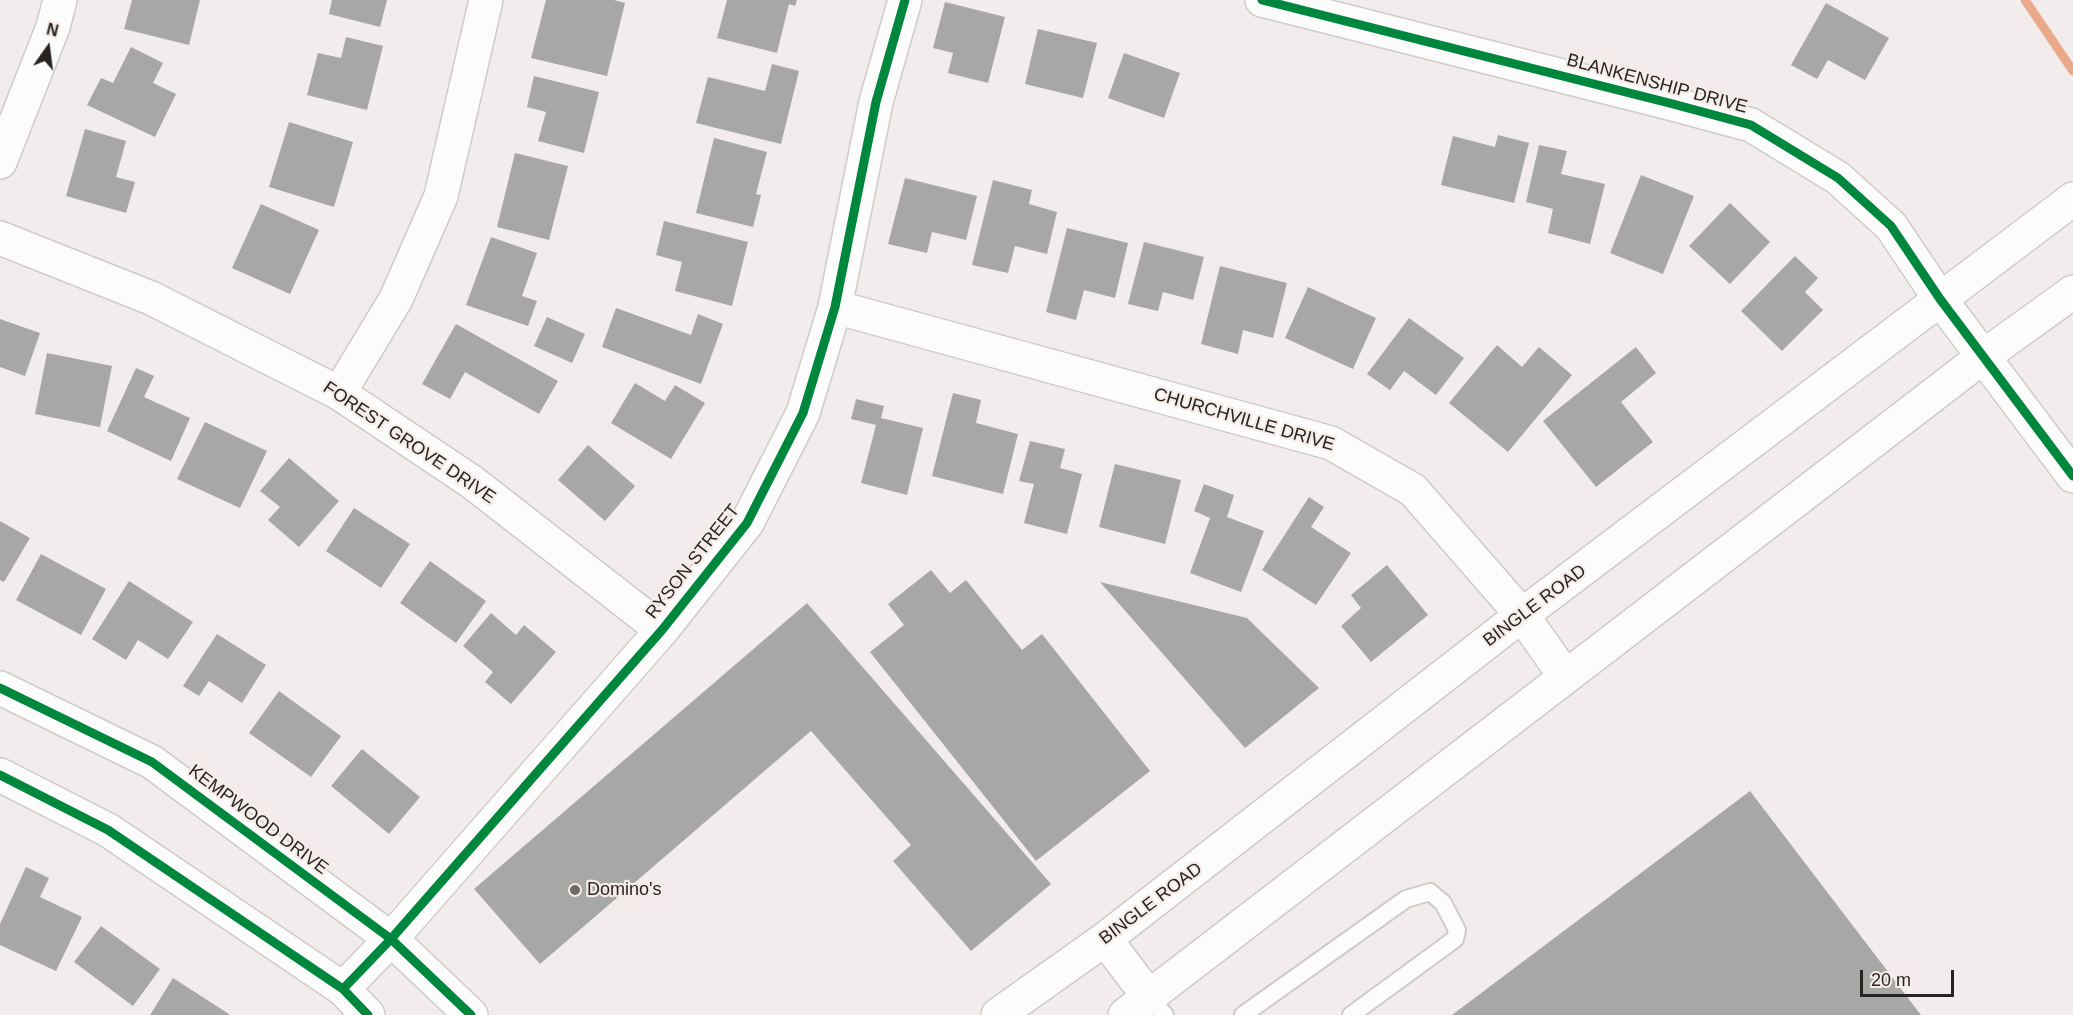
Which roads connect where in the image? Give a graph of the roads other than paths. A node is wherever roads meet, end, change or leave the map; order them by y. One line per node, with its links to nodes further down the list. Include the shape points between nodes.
1 (60, 0): 5 (street)
2 (486, 0): 12 (street, via 441,196 396,299)
3 (905, 0): 10 (street, RYSON STREET, via 876,102)
4 (1262, 0): 9 (street, BLANKENSHIP DRIVE, via 1751,125 1838,178 1891,226)
5 (0, 162)
6 (2073, 199): 9 (street, BINGLE ROAD)
7 (0, 238): 12 (street, FOREST GROVE DRIVE, via 151,298)
8 (2073, 292): 11 (street)
9 (1940, 299): 11 (street, BLANKENSHIP DRIVE); 14 (street, BINGLE ROAD)
10 (835, 307): 14 (street, CHURCHVILLE DRIVE, via 1331,443 1413,490); 15 (street, RYSON STREET, via 803,413 747,523)
11 (1984, 356): 13 (street, BLANKENSHIP DRIVE); 16 (street)
12 (339, 393): 15 (street, FOREST GROVE DRIVE, via 471,482)
13 (2073, 476)
14 (1522, 615): 16 (street, CHURCHVILLE DRIVE); 20 (street, BINGLE ROAD)
15 (662, 630): 19 (street, RYSON STREET)
16 (1565, 676): 22 (street)
17 (0, 688): 19 (street, KEMPWOOD DRIVE, via 152,762)
18 (0, 775): 21 (street, via 108,830)
19 (391, 939): 21 (street, RYSON STREET); 24 (street, KEMPWOOD DRIVE)
20 (1106, 939): 22 (street); 25 (street, BINGLE ROAD)
21 (343, 989): 23 (street)
22 (1146, 1009)
23 (368, 1015)
24 (471, 1015)
25 (998, 1015)
26 (1243, 1015): 27 (lane, via 1406,898 1430,892 1443,903 1457,930 1455,939)
27 (1350, 1015)

